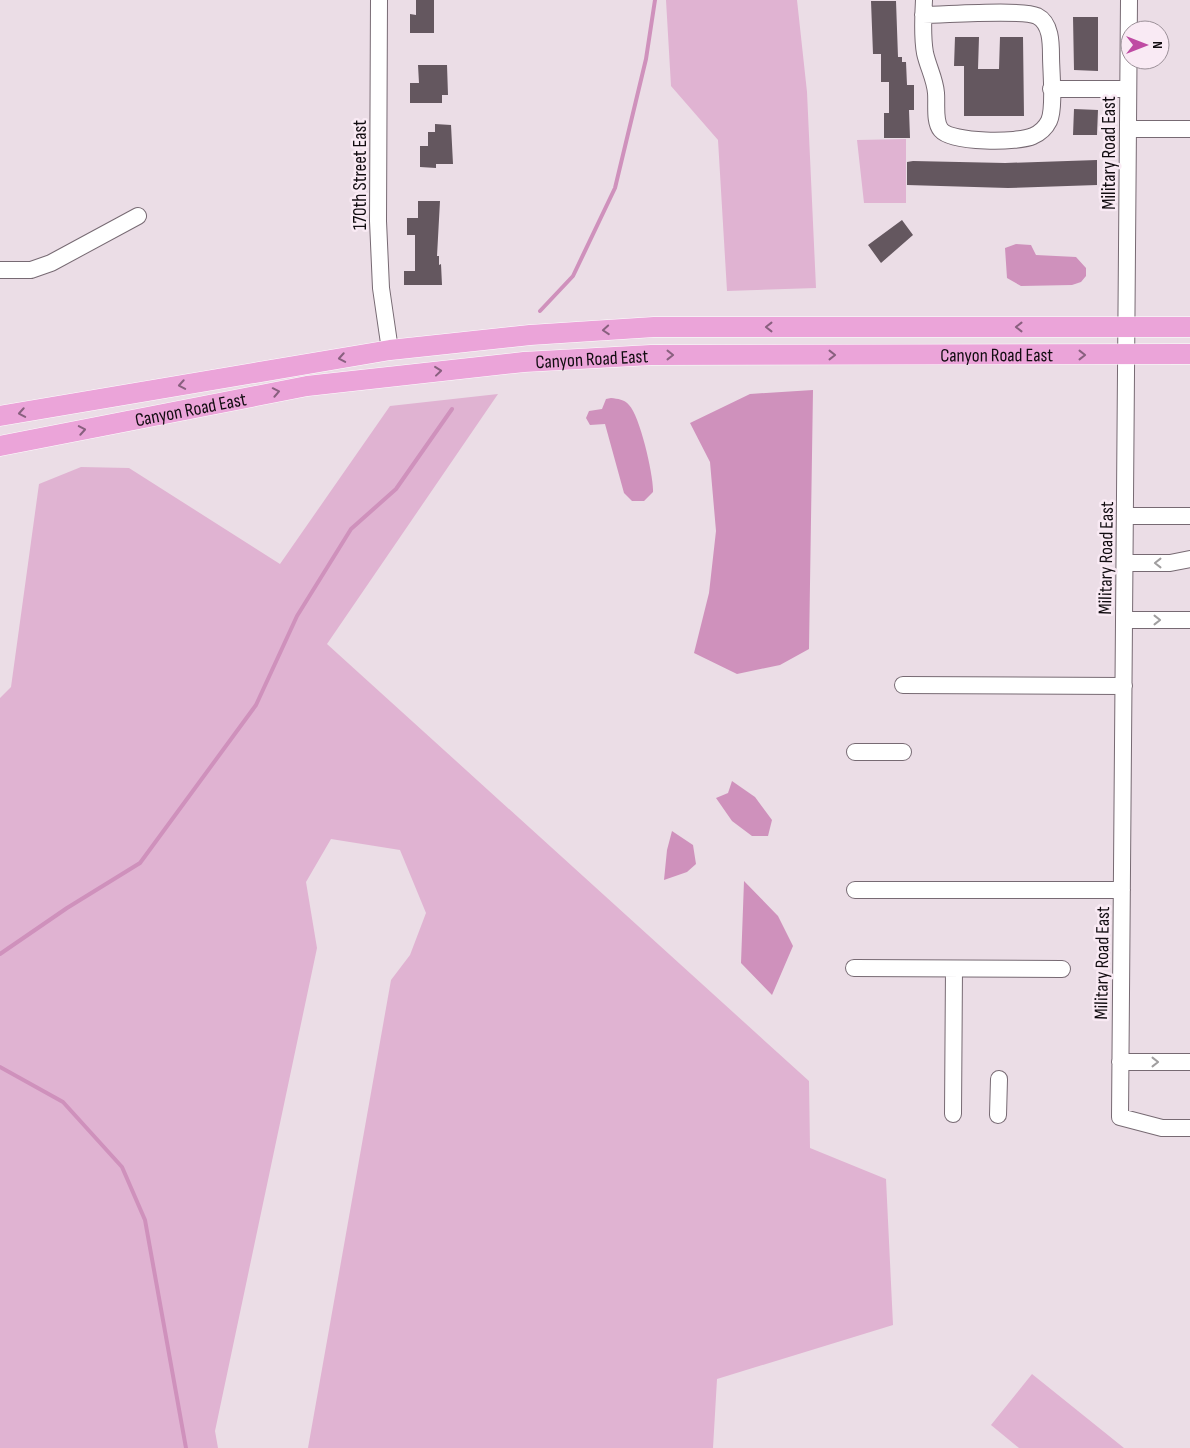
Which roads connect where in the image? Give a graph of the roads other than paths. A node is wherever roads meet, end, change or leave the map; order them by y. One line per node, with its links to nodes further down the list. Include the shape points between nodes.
1 (379, 0): 12 (street, 170th Street East, via 378,222 381,288)
2 (1130, 0): 5 (street, Military Road East)
3 (924, 8): 4 (street, via 1038,17 1046,24 1050,42); 4 (street, via 925,54 936,91 941,130 952,137 967,140 1026,139 1042,130 1051,115)
4 (1051, 89): 5 (street)
5 (1128, 89): 6 (street, Military Road East)
6 (1128, 129): 7 (street); 10 (street, Military Road East)
7 (1190, 129)
8 (138, 216): 9 (street, via 51,263 31,270)
9 (0, 270)
10 (1128, 327): 11 (main road, Canyon Road East); 12 (main road, Canyon Road East, one-way to 12, via 654,327 530,335); 13 (street, Military Road East)
11 (1190, 327)
12 (390, 350): 15 (main road, via 390,356 381,365); 16 (main road, Canyon Road East, one-way to 16)
13 (1127, 354): 14 (main road, Canyon Road East); 15 (main road, Canyon Road East, one-way to 13, via 524,362 652,355); 18 (street, Military Road East)
14 (1190, 354)
15 (308, 386): 17 (main road, Canyon Road East, one-way to 15)
16 (0, 416)
17 (0, 446)
18 (1126, 516): 19 (street); 21 (street, Military Road East)
19 (1190, 516)
20 (1190, 559): 21 (street, one-way to 21, via 1170,563)
21 (1125, 563): 22 (street, Military Road East)
22 (1125, 620): 23 (street, one-way to 23); 25 (street, Military Road East)
23 (1190, 620)
24 (903, 685): 25 (street)
25 (1124, 686): 29 (street, Military Road East)
26 (855, 752): 27 (street)
27 (903, 752)
28 (854, 890): 29 (street)
29 (1122, 890): 33 (street, Military Road East)
30 (854, 968): 31 (street)
31 (954, 969): 32 (street); 36 (street)
32 (1062, 969)
33 (1120, 1062): 34 (street, one-way to 34); 38 (street, Military Road East, via 1120,1117 1162,1128)
34 (1190, 1062)
35 (999, 1079): 37 (street)
36 (953, 1114)
37 (998, 1115)
38 (1190, 1128)

